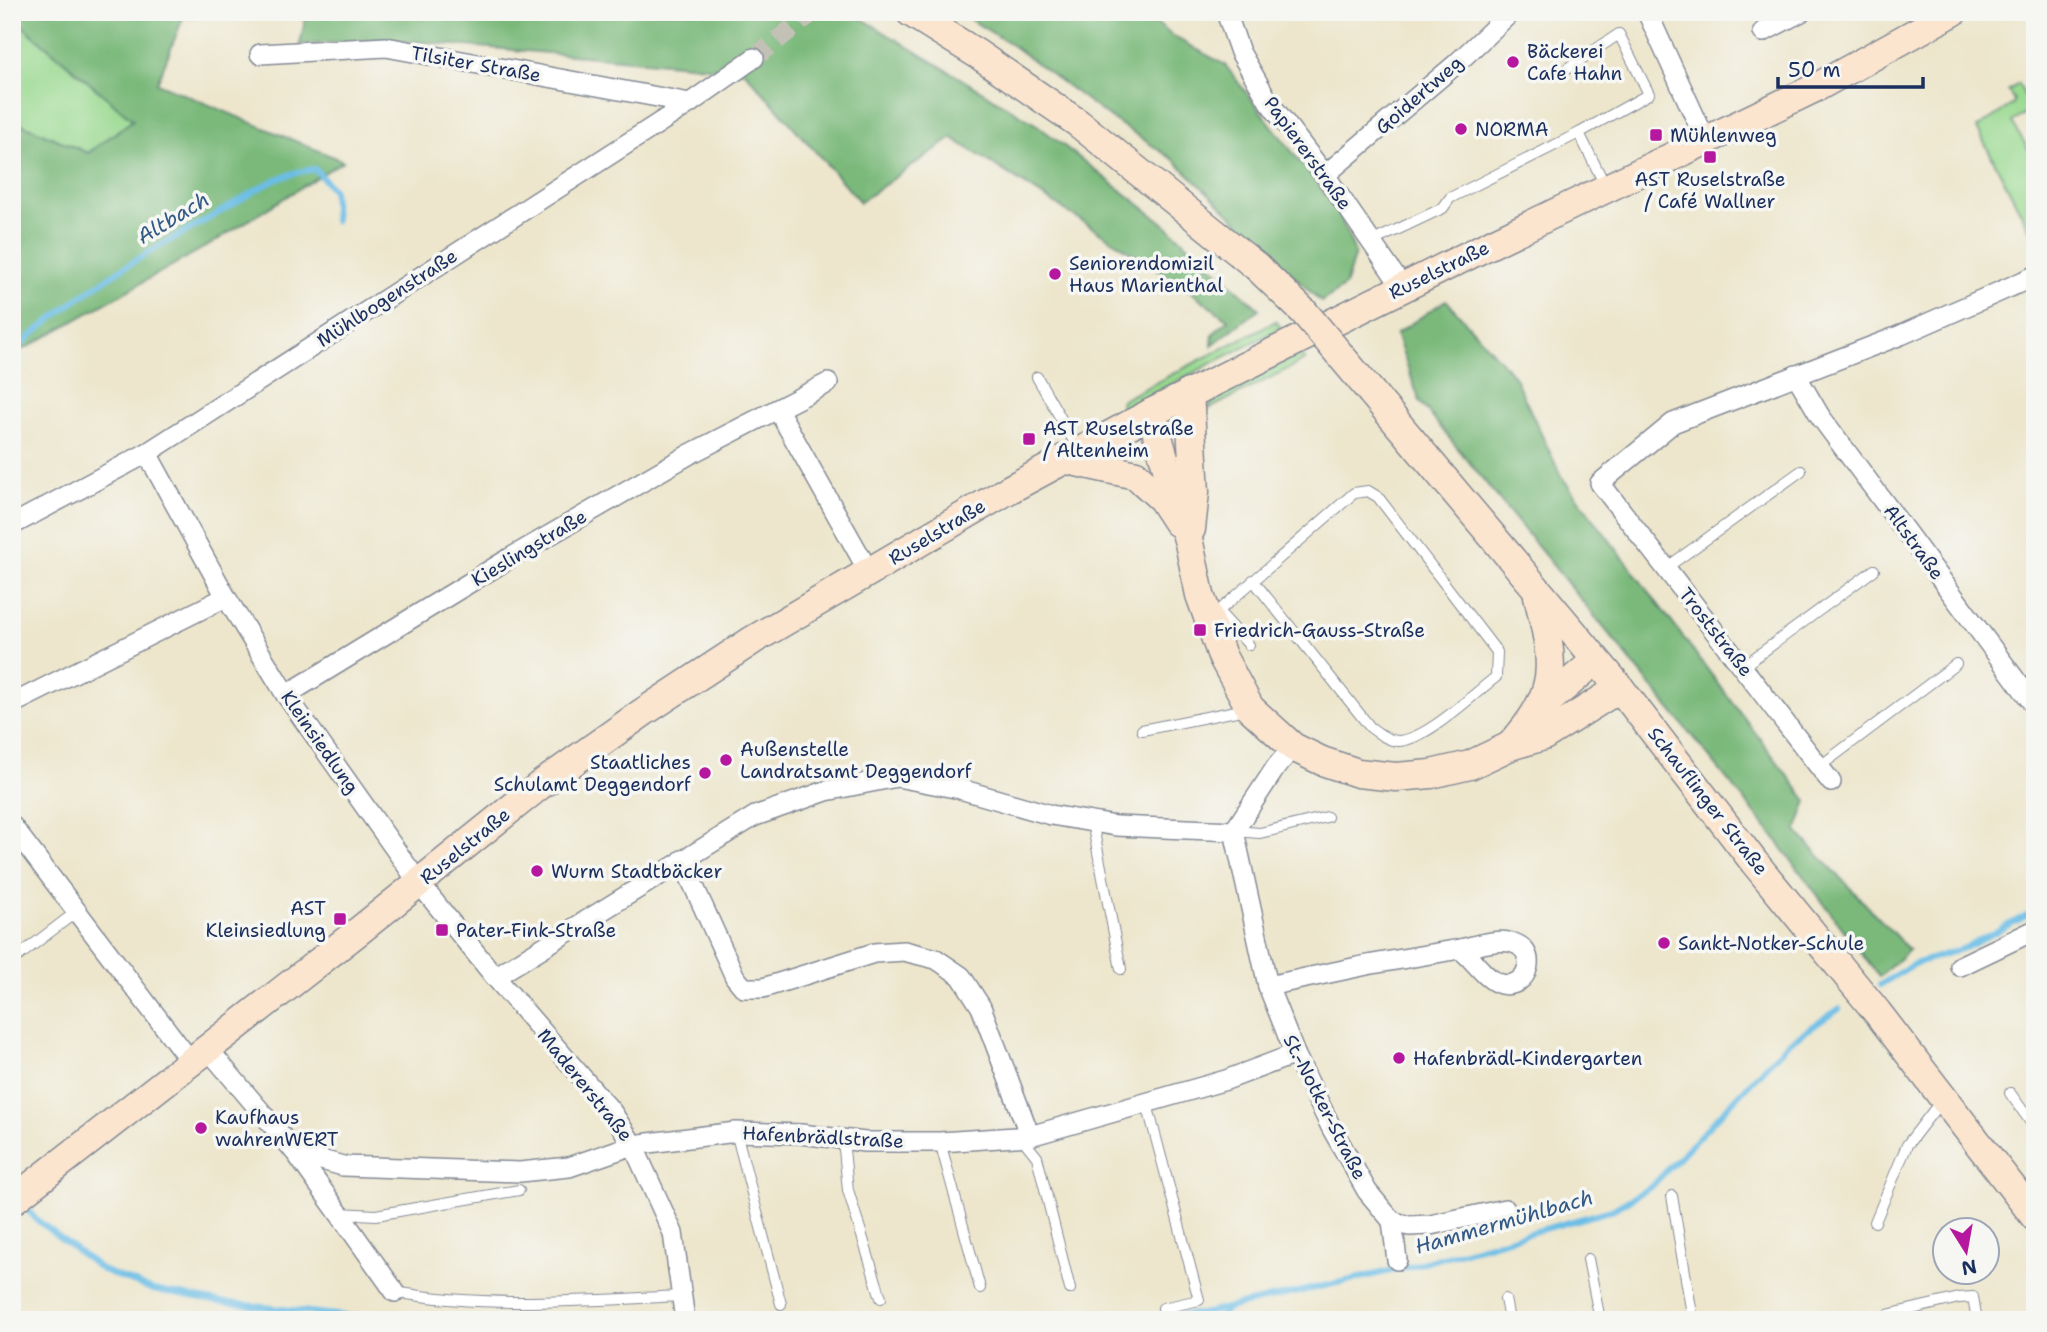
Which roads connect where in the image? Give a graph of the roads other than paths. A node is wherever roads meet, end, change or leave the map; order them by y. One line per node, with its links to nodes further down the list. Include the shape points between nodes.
1 (910, 12): 34 (main road, Schauflinger Straße, bridge, via 1078,123 1256,267 1304,312)
2 (1226, 12): 14 (street, Papiererstraße, via 1240,52 1269,102)
3 (1511, 12): 14 (street, Goidertweg)
4 (1647, 12): 13 (street)
5 (1801, 12): 7 (street)
6 (1954, 12): 13 (main road, Ruselstraße)
7 (1763, 32)
8 (260, 54): 11 (street, Tilsiter Straße, via 386,47)
9 (754, 58): 11 (street, Mühlbogenstraße)
10 (1562, 72): 12 (lane, via 1619,34 1649,94)
11 (690, 103): 25 (street, Mühlbogenstraße)
12 (1579, 133): 15 (lane); 16 (lane)
13 (1706, 141): 15 (main road, Ruselstraße)
14 (1325, 175): 16 (street, Papiererstraße)
15 (1607, 189): 18 (main road, Ruselstraße)
16 (1371, 242): 18 (street, Papiererstraße)
17 (2035, 276): 19 (street)
18 (1403, 288): 22 (main road, Ruselstraße)
19 (1796, 375): 30 (street, Troststraße, via 1673,423 1600,483); 44 (street, Altstraße, via 1820,416)
20 (1037, 377): 26 (lane)
21 (828, 383): 23 (street, Kieslingstraße)
22 (1189, 393): 24 (main road, Ruselstraße); 29 (main road, via 1195,492)
23 (778, 410): 32 (street); 42 (street, Kieslingstraße, via 690,454 510,558)
24 (1151, 413): 26 (main road, Ruselstraße); 29 (main road)
25 (146, 453): 28 (street, Mühlbogenstraße); 35 (street, Kleinsiedlung)
26 (1071, 455): 29 (main road, via 1136,475 1162,499); 32 (main road, Ruselstraße)
27 (1801, 471): 30 (lane)
28 (12, 525)
29 (1189, 542): 36 (main road)
30 (1666, 568): 40 (street, Troststraße)
31 (1874, 570): 40 (lane)
32 (869, 572): 56 (main road, Ruselstraße, via 642,713 539,786)
33 (1253, 580): 33 (lane, via 1354,493 1368,491 1378,497 1497,652 1496,677 1422,735 1398,741 1384,737 1370,727); 36 (lane)
34 (1537, 590): 38 (main road, Schauflinger Straße); 46 (main road, via 1551,672)
35 (226, 597): 42 (street, Kleinsiedlung); 43 (street)
36 (1213, 615): 37 (lane); 45 (main road, via 1222,656)
37 (1249, 645)
38 (1596, 660): 41 (main road, Schauflinger Straße); 46 (main road)
39 (1956, 664): 50 (lane)
40 (1742, 667): 50 (street, Troststraße)
41 (1620, 688): 48 (main road, via 1544,736); 68 (main road, Schauflinger Straße)
42 (286, 695): 56 (street, Kleinsiedlung)
43 (12, 704)
44 (2035, 706)
45 (1250, 708): 47 (lane); 49 (main road)
46 (1537, 710): 48 (main road)
47 (1142, 730)
48 (1510, 746): 49 (main road, via 1470,765 1395,777 1358,773)
49 (1293, 747): 54 (street)
50 (1825, 774)
51 (1327, 817): 54 (lane, via 1260,833)
52 (1092, 822): 54 (street); 55 (street, via 897,777 826,791 755,816); 62 (lane)
53 (12, 826): 57 (street)
54 (1234, 831): 64 (street, St.-Notker-Straße)
55 (682, 860): 63 (street); 72 (street, via 744,988 763,988 874,953 904,951 936,959 961,976 981,1007)
56 (419, 883): 63 (street, Madererstraße); 66 (main road, Ruselstraße)
57 (76, 912): 60 (lane); 66 (street)
58 (2035, 930): 61 (street)
59 (1460, 949): 64 (street)
60 (12, 961)
61 (1960, 966)
62 (1121, 969)
63 (495, 976): 75 (street, Madererstraße, via 612,1112)
64 (1268, 986): 65 (street, St.-Notker-Straße)
65 (1295, 1054): 69 (street, Hafenbrädlstraße); 85 (street, St.-Notker-Straße, via 1367,1191)
66 (200, 1056): 76 (street); 81 (main road, Ruselstraße)
67 (2010, 1093): 70 (lane)
68 (1944, 1098): 84 (main road, Schauflinger Straße); 86 (lane, via 1907,1145)
69 (1147, 1104): 72 (street, Hafenbrädlstraße); 96 (lane, via 1199,1300 1163,1308)
70 (2035, 1128)
71 (736, 1132): 73 (street, Hafenbrädlstraße); 75 (street, Hafenbrädlstraße); 94 (lane)
72 (1026, 1136): 74 (street, Hafenbrädlstraße); 90 (lane, via 1037,1157)
73 (843, 1139): 74 (street, Hafenbrädlstraße); 92 (lane, via 848,1190)
74 (940, 1142): 89 (lane)
75 (634, 1145): 77 (street, Hafenbrädlstraße, via 569,1167 520,1172); 95 (street, Madererstraße, via 673,1233)
76 (296, 1153): 77 (street, Hafenbrädlstraße); 80 (street)
77 (343, 1166): 80 (street)
78 (519, 1190): 83 (lane, via 376,1215)
79 (1672, 1196): 99 (lane)
80 (327, 1197): 83 (street)
81 (12, 1201)
82 (1505, 1209): 85 (street, via 1430,1225)
83 (338, 1213): 91 (street)
84 (2035, 1217)
85 (1392, 1222): 88 (street)
86 (1875, 1222)
87 (1588, 1259): 98 (lane)
88 (1397, 1260)
89 (980, 1288)
90 (1070, 1289)
91 (395, 1293): 95 (lane, via 441,1301)
92 (881, 1298)
93 (1505, 1299): 97 (lane)
94 (781, 1304)
95 (684, 1308)
96 (1165, 1320)
97 (1509, 1320)
98 (1600, 1320)
99 (1693, 1320)
100 (1881, 1320): 101 (lane, via 1973,1297)
101 (1977, 1320)

